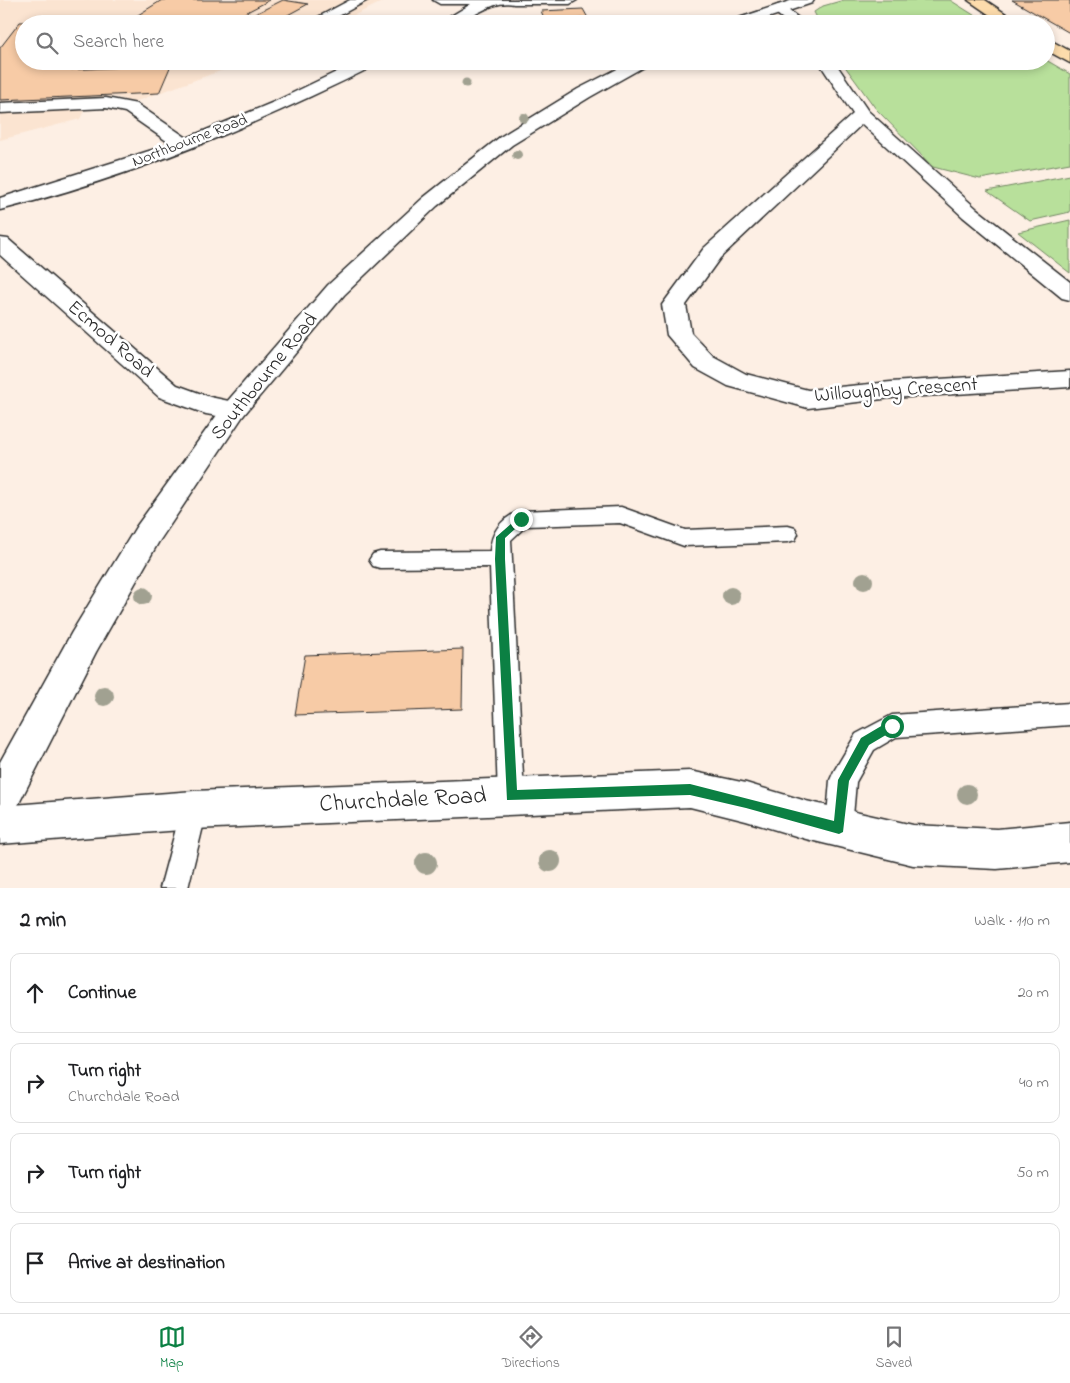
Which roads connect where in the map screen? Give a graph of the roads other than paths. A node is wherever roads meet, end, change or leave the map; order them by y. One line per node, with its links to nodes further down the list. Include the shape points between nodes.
1 (360, 0): 10 (street)
2 (440, 0): 3 (street)
3 (488, 0): 4 (street); 11 (street)
4 (503, 0)
5 (514, 0): 6 (street)
6 (570, 0)
7 (807, 0): 9 (street)
8 (975, 0): 14 (main road)
9 (778, 9): 12 (street); 13 (street)
10 (330, 15)
11 (461, 15)
12 (761, 15)
13 (786, 15)
14 (999, 15)
15 (1055, 49): 16 (main road)
16 (1070, 58)
17 (353, 70): 22 (street, Northbourne Road, via 245,121)
18 (629, 70): 27 (street, Southbourne Road, via 584,93 506,142 430,202 336,290)
19 (832, 70): 21 (street)
20 (0, 108): 22 (street, via 106,103 131,108)
21 (862, 116): 25 (street, via 970,212); 26 (street, Willoughby Crescent, via 712,254 674,305 679,335 704,362 737,380 808,399 891,390)
22 (185, 145): 23 (street, Northbourne Road)
23 (0, 204)
24 (0, 244): 27 (street, Ecmod Road, via 168,391 206,405)
25 (1070, 293)
26 (1070, 379)
27 (234, 410): 33 (street, Southbourne Road, via 147,535 84,642)
28 (788, 534): 29 (lane, via 684,538 621,515 521,519 501,537)
29 (500, 559): 30 (lane); 32 (lane)
30 (380, 560)
31 (1070, 714): 36 (lane, via 892,726 865,742 843,780)
32 (511, 796): 34 (street, Churchdale Road); 36 (street, Churchdale Road, via 690,789)
33 (0, 800)
34 (194, 810): 35 (street, Churchdale Road); 38 (lane)
35 (0, 825)
36 (839, 828): 37 (street, Churchdale Road, via 914,845 997,849)
37 (1070, 842)
38 (174, 888)

